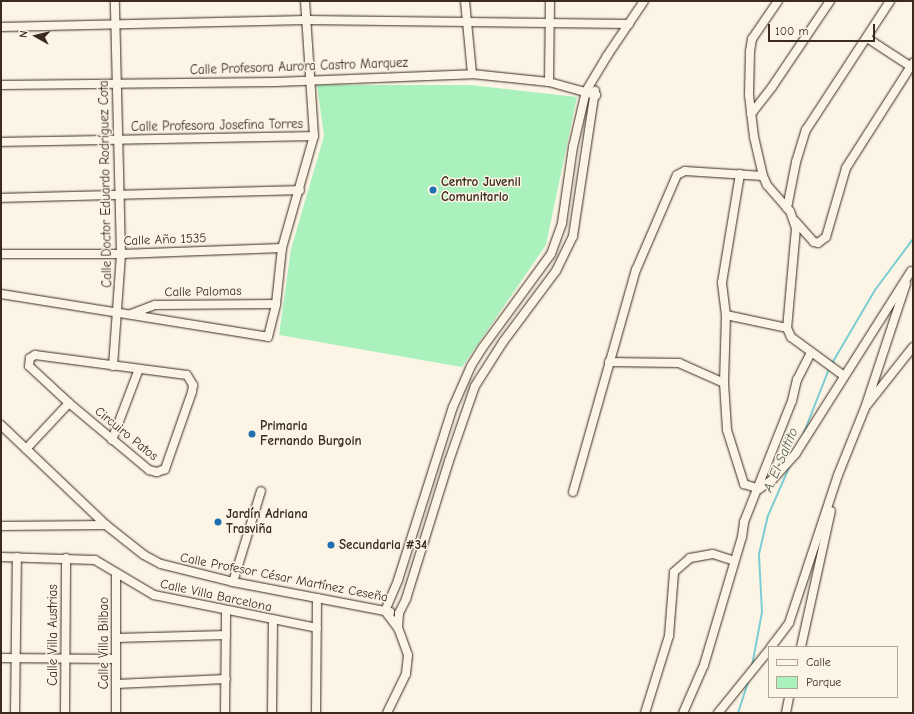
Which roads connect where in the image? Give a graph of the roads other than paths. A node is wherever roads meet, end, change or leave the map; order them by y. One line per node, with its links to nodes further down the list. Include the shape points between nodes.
1 (115, 1): 13 (street, Calle Doctor Eduardo Rodríguez Cota)
2 (305, 1): 9 (street)
3 (466, 1): 10 (street)
4 (550, 1): 11 (street)
5 (644, 1): 12 (street)
6 (778, 1): 25 (street, via 755,33 751,44)
7 (830, 1): 25 (street)
8 (890, 1): 15 (street)
9 (306, 20): 10 (street); 13 (street); 18 (street)
10 (467, 21): 11 (street); 17 (street)
11 (550, 23): 12 (street); 20 (street)
12 (628, 24): 19 (street, via 606,56)
13 (116, 26): 14 (street); 21 (street, Calle Doctor Eduardo Rodríguez Cota)
14 (1, 27)
15 (867, 38): 16 (street); 34 (street, via 806,130)
16 (912, 64): 35 (street, via 846,168 826,237 820,242 814,242)
17 (472, 74): 18 (street, Calle Profesora Aurora Castro Marquez); 20 (street, Calle Profesora Aurora Castro Marquez)
18 (309, 80): 21 (street, Calle Profesora Aurora Castro Marquez); 26 (street)
19 (594, 80): 23 (street); 24 (street)
20 (549, 82): 23 (street, Calle Profesora Aurora Castro Marquez)
21 (117, 84): 22 (street, Calle Profesora Aurora Castro Marquez); 27 (street, Calle Doctor Eduardo Rodríguez Cota)
22 (1, 85)
23 (586, 91): 24 (street, Calle Profesora Aurora Castro Marquez); 42 (street, via 573,147 558,238 545,264)
24 (596, 94): 45 (street, via 573,236 556,271)
25 (751, 114): 30 (street)
26 (314, 136): 27 (street, Calle Profesora Josefina Torres); 31 (street)
27 (120, 140): 28 (street, Calle Profesora Josefina Torres); 32 (street, Calle Doctor Eduardo Rodríguez Cota)
28 (1, 142)
29 (740, 174): 30 (street); 46 (street, via 722,283); 50 (street, via 686,171 679,173 636,270)
30 (763, 176): 34 (street, via 767,185)
31 (300, 190): 32 (street); 36 (street)
32 (121, 196): 33 (street); 38 (street, Calle Doctor Eduardo Rodríguez Cota)
33 (1, 198)
34 (787, 208): 35 (street)
35 (794, 221): 47 (street, via 795,260)
36 (282, 248): 38 (street, Calle Año 1535); 41 (street)
37 (1, 254): 38 (street, Calle Año 1535)
38 (121, 254): 43 (street, Calle Doctor Eduardo Rodríguez Cota)
39 (912, 269): 53 (street); 56 (street)
40 (1, 294): 43 (street)
41 (276, 304): 44 (street, Calle Palomas, via 155,305); 44 (street, via 268,337)
42 (514, 304): 45 (street); 60 (street, via 471,366)
43 (118, 311): 44 (street); 51 (street, Calle Doctor Eduardo Rodríguez Cota)
44 (131, 314)
45 (524, 314): 61 (street, via 475,386)
46 (726, 315): 47 (street); 54 (street)
47 (787, 328): 49 (street, via 791,337)
48 (913, 347): 56 (street)
49 (811, 352): 53 (street); 63 (street, via 797,380 792,401)
50 (610, 362): 54 (street, via 679,363); 65 (street)
51 (113, 366): 52 (street, Circuiro Patos); 55 (street, Circuiro Patos, via 40,354 30,358 29,366 32,370)
52 (139, 369): 58 (street); 58 (street, Circuiro Patos, via 181,373 187,375 193,385 165,469 157,472 149,470)
53 (844, 376): 63 (street, via 796,453 772,480)
54 (724, 383): 63 (street, via 727,430 741,480)
55 (69, 403): 58 (street, Circuiro Patos); 59 (street)
56 (864, 408): 62 (street)
57 (1, 425): 59 (street, Calle Profesor César Martínez Ceseña)
58 (112, 440)
59 (26, 449): 66 (street, Calle Profesor César Martínez Ceseña)
60 (436, 456): 61 (street); 75 (street, via 398,580)
61 (449, 461): 77 (street, via 406,599)
62 (838, 475): 83 (street, via 789,623); 84 (street, via 821,566)
63 (759, 489): 71 (street, via 744,522)
64 (261, 491): 73 (street)
65 (574, 492)
66 (106, 525): 67 (street); 73 (street, Calle Profesor César Martínez Ceseña, via 144,555 160,564)
67 (1, 526)
68 (1, 557): 69 (street, Calle Villa Barcelona)
69 (17, 557): 70 (street, Calle Villa Barcelona); 87 (street)
70 (66, 558): 72 (street, Calle Villa Barcelona, via 95,560); 88 (street, Calle Villa Austrias)
71 (734, 561): 100 (street, via 713,554 685,560 674,572 669,636); 101 (street, via 704,665)
72 (116, 574): 76 (street, Calle Villa Barcelona, via 154,595); 82 (street, Calle Villa Bilbao)
73 (233, 582): 74 (street, Calle Profesor César Martínez Ceseña)
74 (317, 598): 75 (street, Calle Profesor César Martínez Ceseña); 79 (street)
75 (385, 611): 77 (street, Calle Profesor César Martínez Ceseña); 80 (street)
76 (226, 612): 78 (street, Calle Villa Barcelona); 81 (street)
77 (399, 613): 80 (street)
78 (273, 620): 79 (street, Calle Villa Barcelona); 97 (street)
79 (317, 628): 98 (street)
80 (398, 628): 99 (street, via 407,648 408,663 401,686)
81 (226, 635): 82 (street); 90 (street)
82 (116, 638): 89 (street, Calle Villa Bilbao)
83 (772, 646)
84 (801, 646)
85 (768, 651): 102 (street)
86 (1, 658): 87 (street)
87 (15, 658): 88 (street); 93 (street)
88 (65, 658): 89 (street); 94 (street, Calle Villa Austrias)
89 (116, 659): 91 (street, Calle Villa Bilbao)
90 (226, 679): 91 (street); 96 (street)
91 (116, 684): 95 (street, Calle Villa Bilbao)
92 (789, 698): 103 (street)
93 (15, 713)
94 (65, 713)
95 (116, 713)
96 (225, 713)
97 (272, 713)
98 (316, 713)
99 (387, 713)
100 (645, 713)
101 (683, 713)
102 (718, 713)
103 (786, 713)

